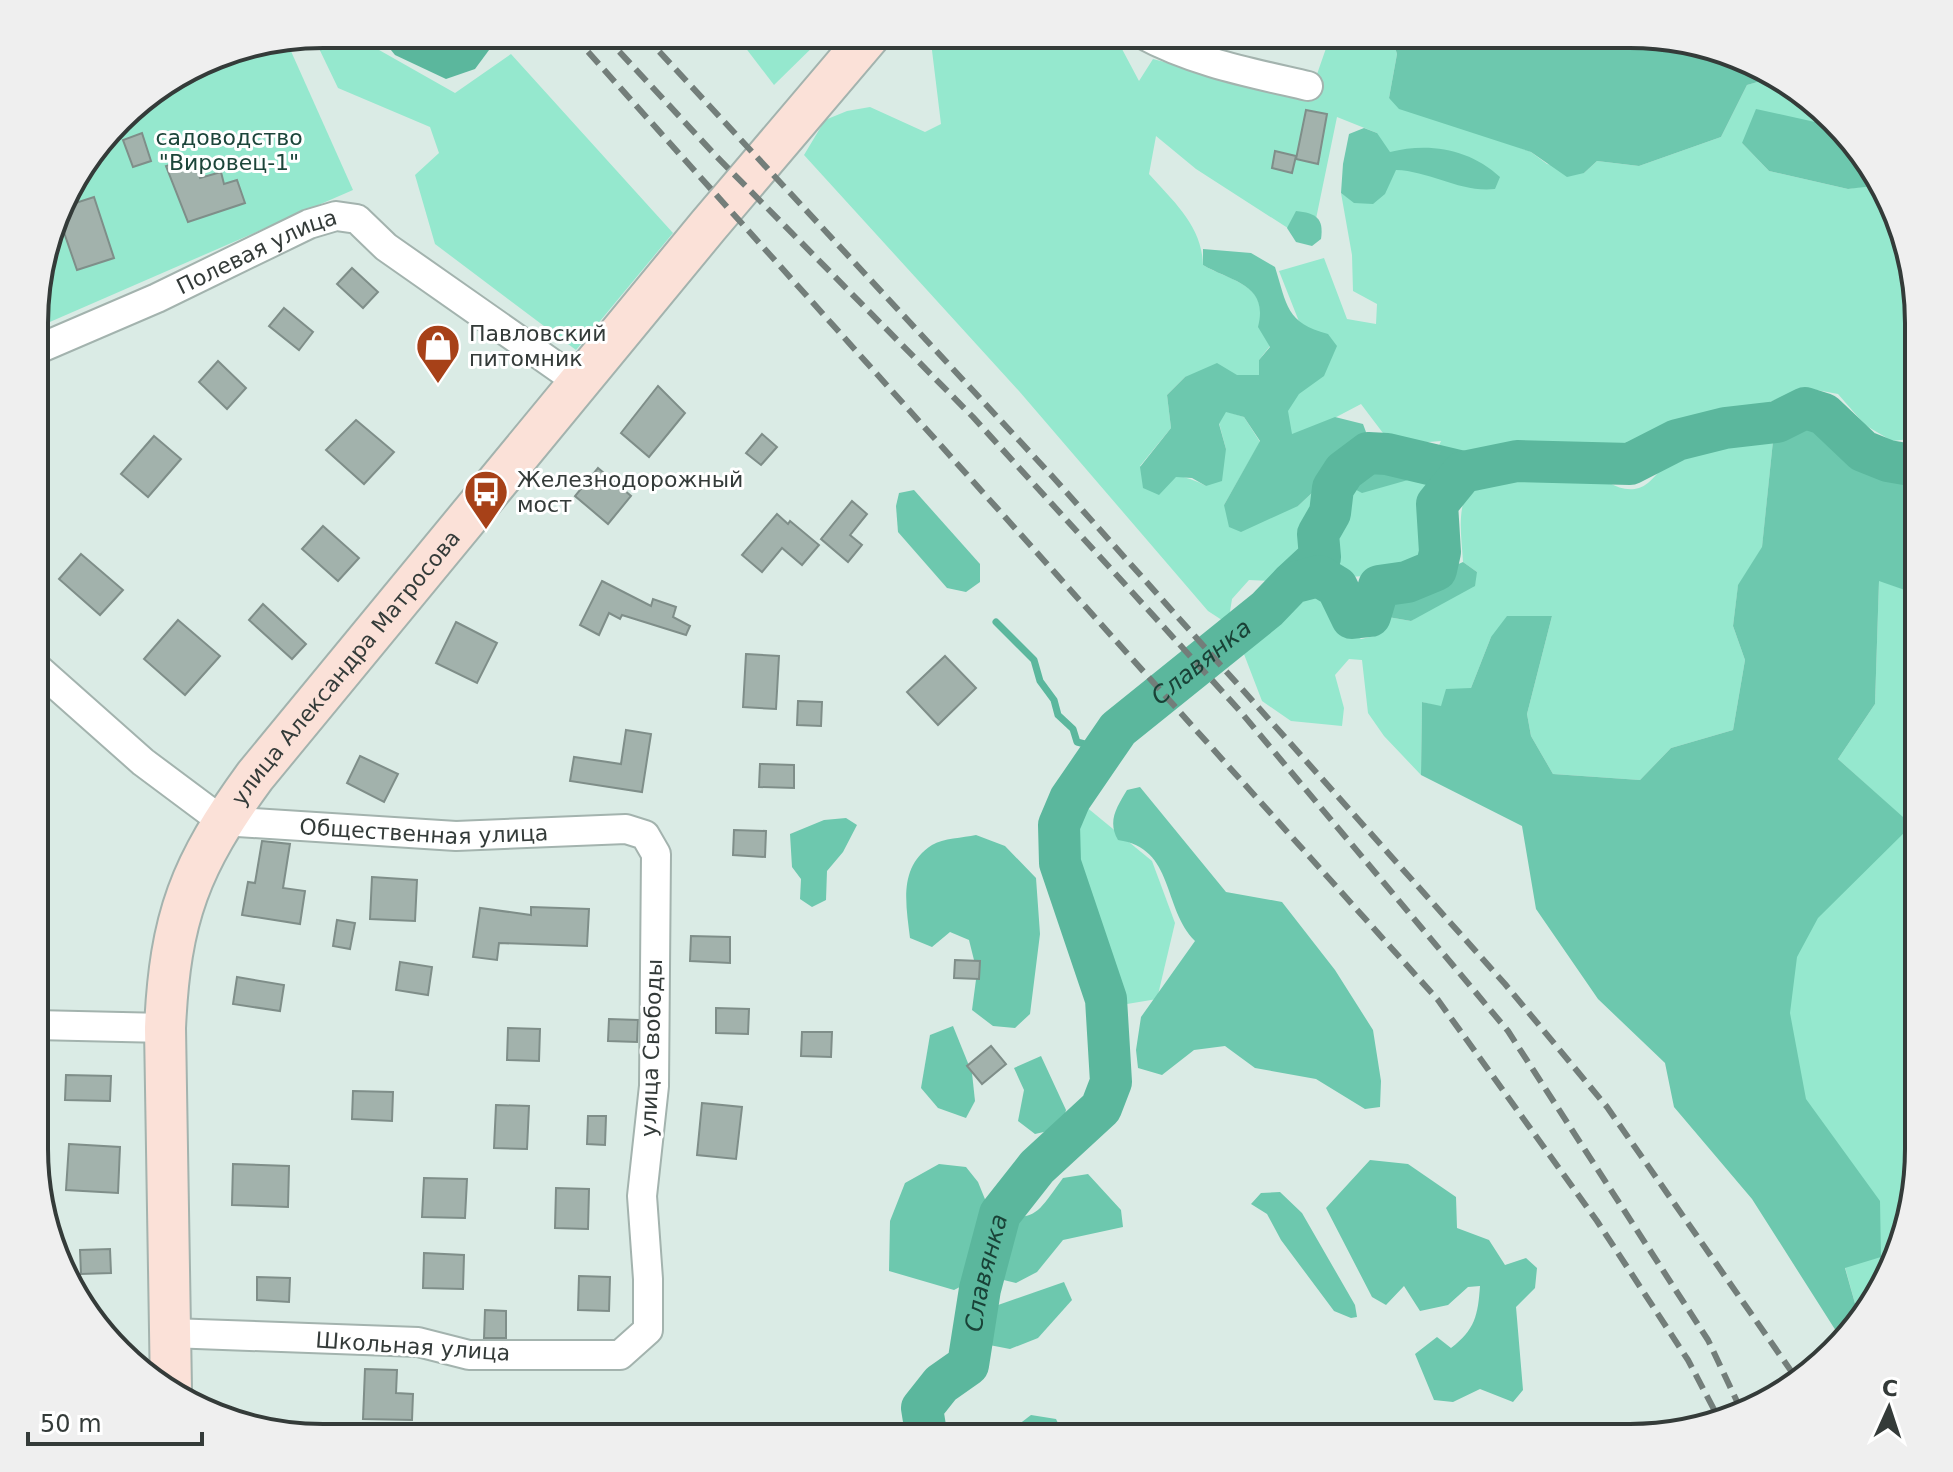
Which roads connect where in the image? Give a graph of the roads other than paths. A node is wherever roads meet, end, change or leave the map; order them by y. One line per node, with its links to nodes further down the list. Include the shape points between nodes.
1 (859, 48): 5 (main road, улица Александра Матросова)
2 (1169, 49): 3 (street)
3 (1308, 86)
4 (48, 345): 5 (street, Полевая улица, via 336,216 357,219 386,247)
5 (580, 383): 7 (main road, улица Александра Матросова)
6 (48, 678): 7 (street, via 143,762)
7 (222, 821): 8 (street, Общественная улица, via 456,836); 10 (main road, улица Александра Матросова, via 183,903 172,945)
8 (626, 829): 11 (street, улица Свободы, via 645,835 656,854 654,1086 642,1196)
9 (49, 1025): 10 (street)
10 (165, 1028): 12 (main road, улица Александра Матросова)
11 (648, 1330): 12 (street, Школьная улица, via 620,1355 469,1355 418,1342)
12 (170, 1333): 13 (main road, улица Александра Матросова)
13 (171, 1378)

